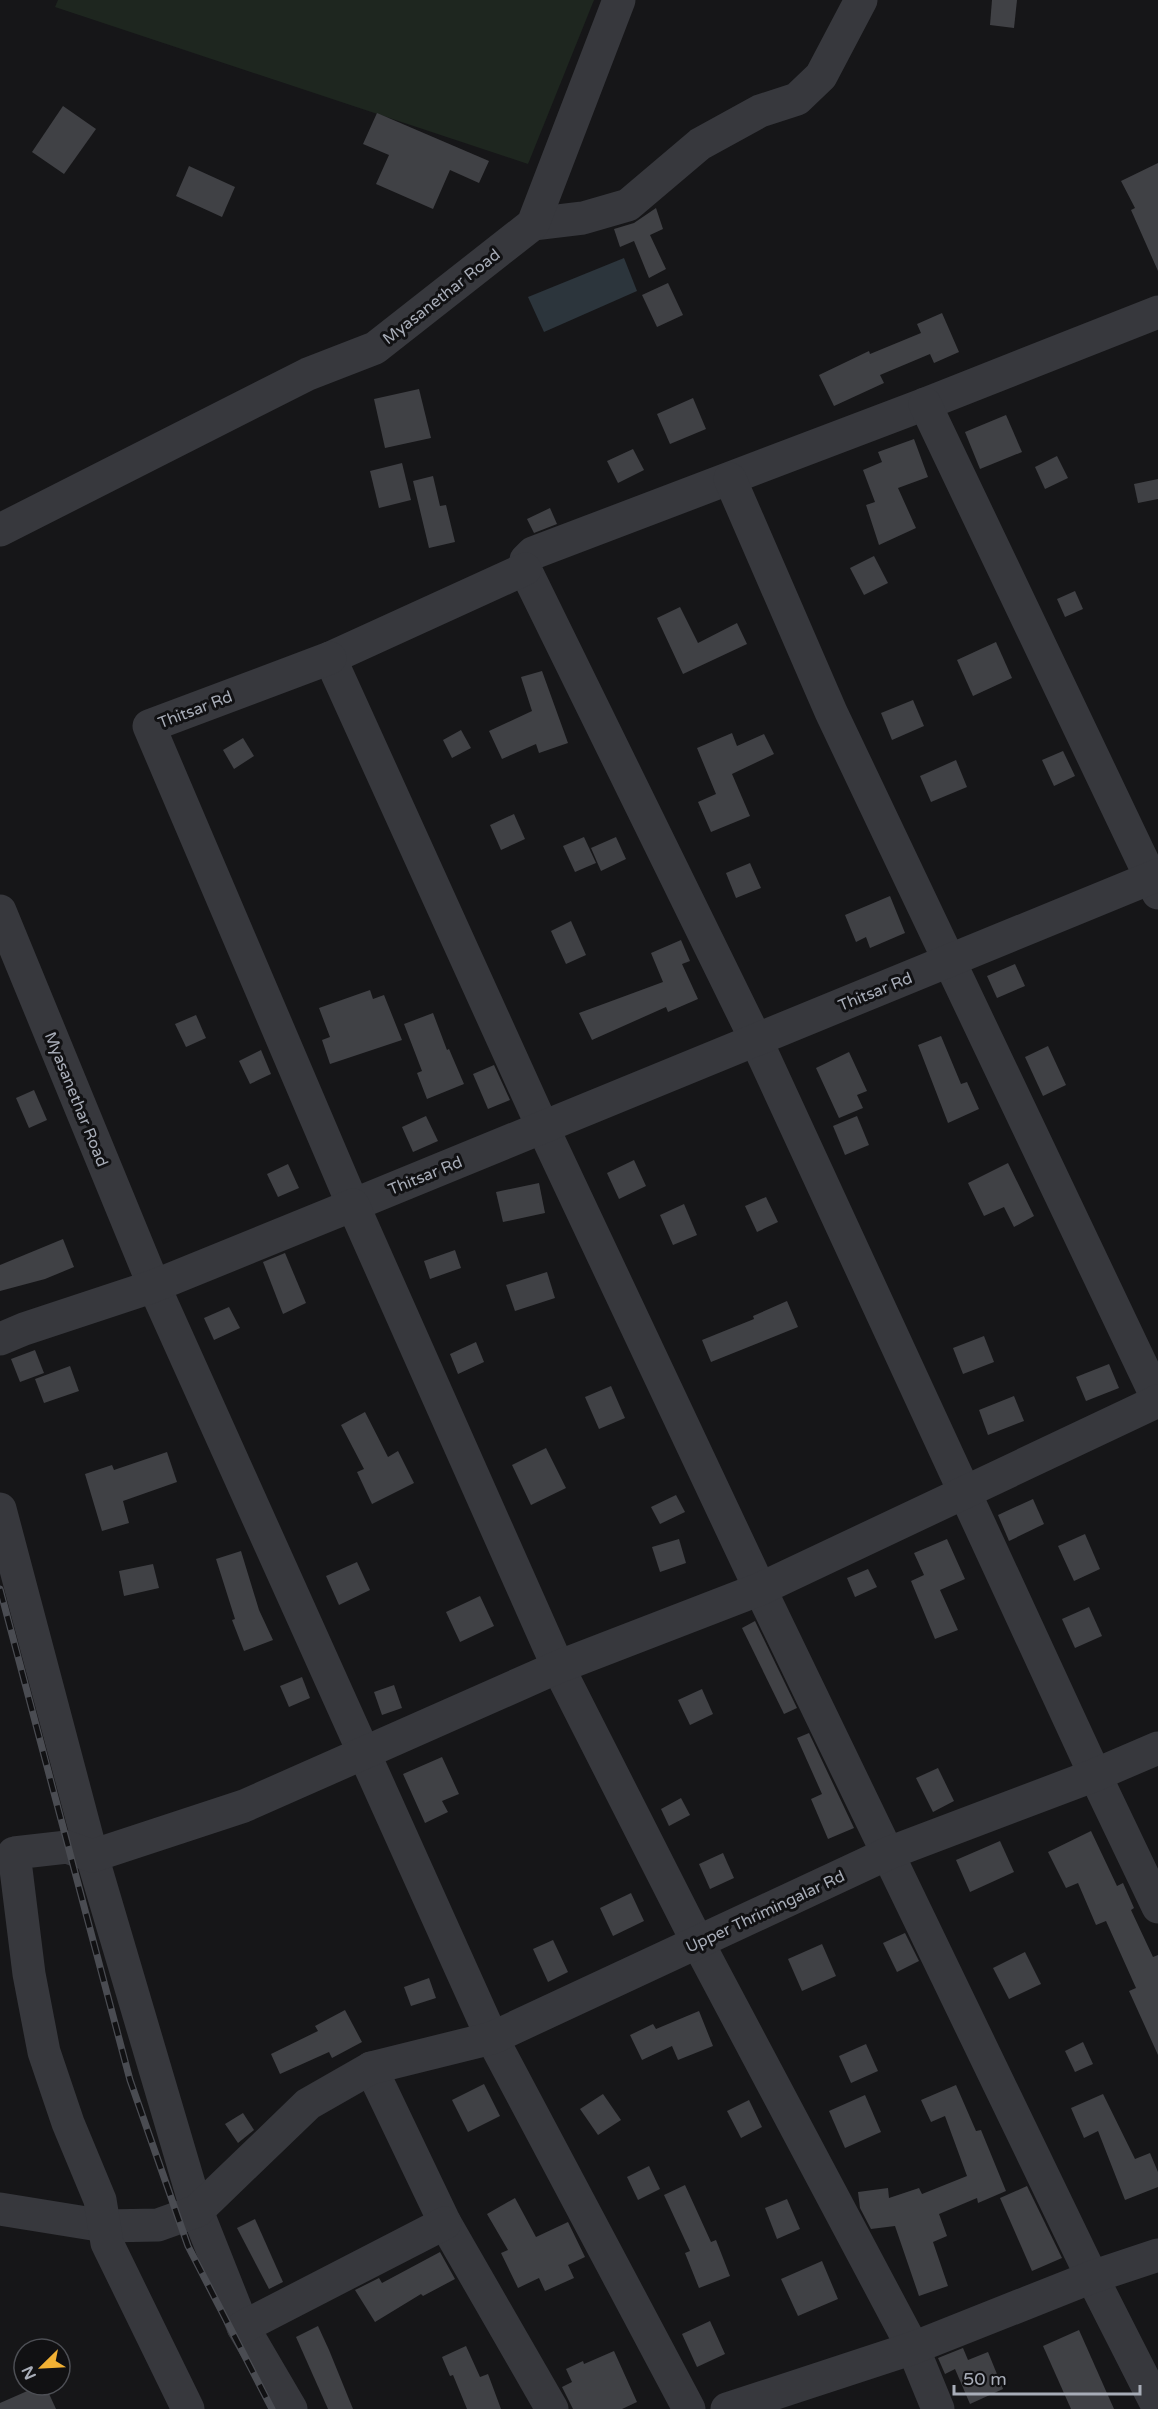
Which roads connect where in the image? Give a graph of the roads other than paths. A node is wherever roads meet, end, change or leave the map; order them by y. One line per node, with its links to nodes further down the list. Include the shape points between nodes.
1 (619, 0): 3 (street)
2 (861, 0): 3 (street, via 821,76 797,99 760,111 700,144 628,205 583,218)
3 (533, 224): 7 (street, Myasanethar Road, via 375,348 308,374)
4 (1158, 312): 5 (street)
5 (925, 404): 6 (street); 10 (street)
6 (730, 479): 8 (street, via 532,554); 12 (street, via 831,712)
7 (0, 530)
8 (525, 569): 9 (street); 13 (street)
9 (330, 658): 14 (street); 15 (street, Thitsar Rd, via 148,726)
10 (1156, 882): 12 (street, Thitsar Rd)
11 (0, 911): 16 (street, Myasanethar Road)
12 (951, 959): 13 (street, Thitsar Rd); 18 (street)
13 (756, 1040): 14 (street, Thitsar Rd); 19 (street)
14 (543, 1128): 15 (street, Thitsar Rd); 21 (street)
15 (353, 1205): 16 (street); 22 (street)
16 (154, 1286): 17 (street); 24 (street, Myasanethar Road)
17 (0, 1339)
18 (1158, 1400): 19 (street)
19 (964, 1492): 21 (street); 25 (street)
20 (0, 1509): 28 (street)
21 (760, 1589): 22 (street); 27 (street)
22 (558, 1667): 24 (street); 30 (street)
23 (1158, 1748): 25 (street, Upper Thrimingalar Rd)
24 (364, 1750): 28 (street, via 244,1806); 31 (street, Myasanethar Road)
25 (1095, 1775): 27 (street, Upper Thrimingalar Rd); 29 (street)
26 (7, 1853): 28 (street, via 67,1847); 36 (street, via 44,2052 100,2200)
27 (889, 1853): 30 (street, Upper Thrimingalar Rd); 38 (street)
28 (92, 1856): 34 (street)
29 (1158, 1907)
30 (697, 1941): 31 (street, Upper Thrimingalar Rd); 40 (street)
31 (492, 2037): 32 (street, Upper Thrimingalar Rd); 45 (street, Myasanethar Road)
32 (371, 2068): 34 (street, Upper Thrimingalar Rd, via 308,2104); 35 (street)
33 (0, 2209): 36 (street)
34 (197, 2211): 36 (street, via 158,2225); 39 (street)
35 (445, 2223): 39 (street); 44 (street)
36 (105, 2226): 42 (street, via 107,2243)
37 (1158, 2255): 38 (street)
38 (1092, 2277): 40 (street); 41 (street)
39 (243, 2327): 43 (street)
40 (913, 2348): 46 (street); 47 (street)
41 (1158, 2407)
42 (188, 2409)
43 (291, 2409)
44 (552, 2409)
45 (689, 2409)
46 (727, 2409)
47 (938, 2409)

